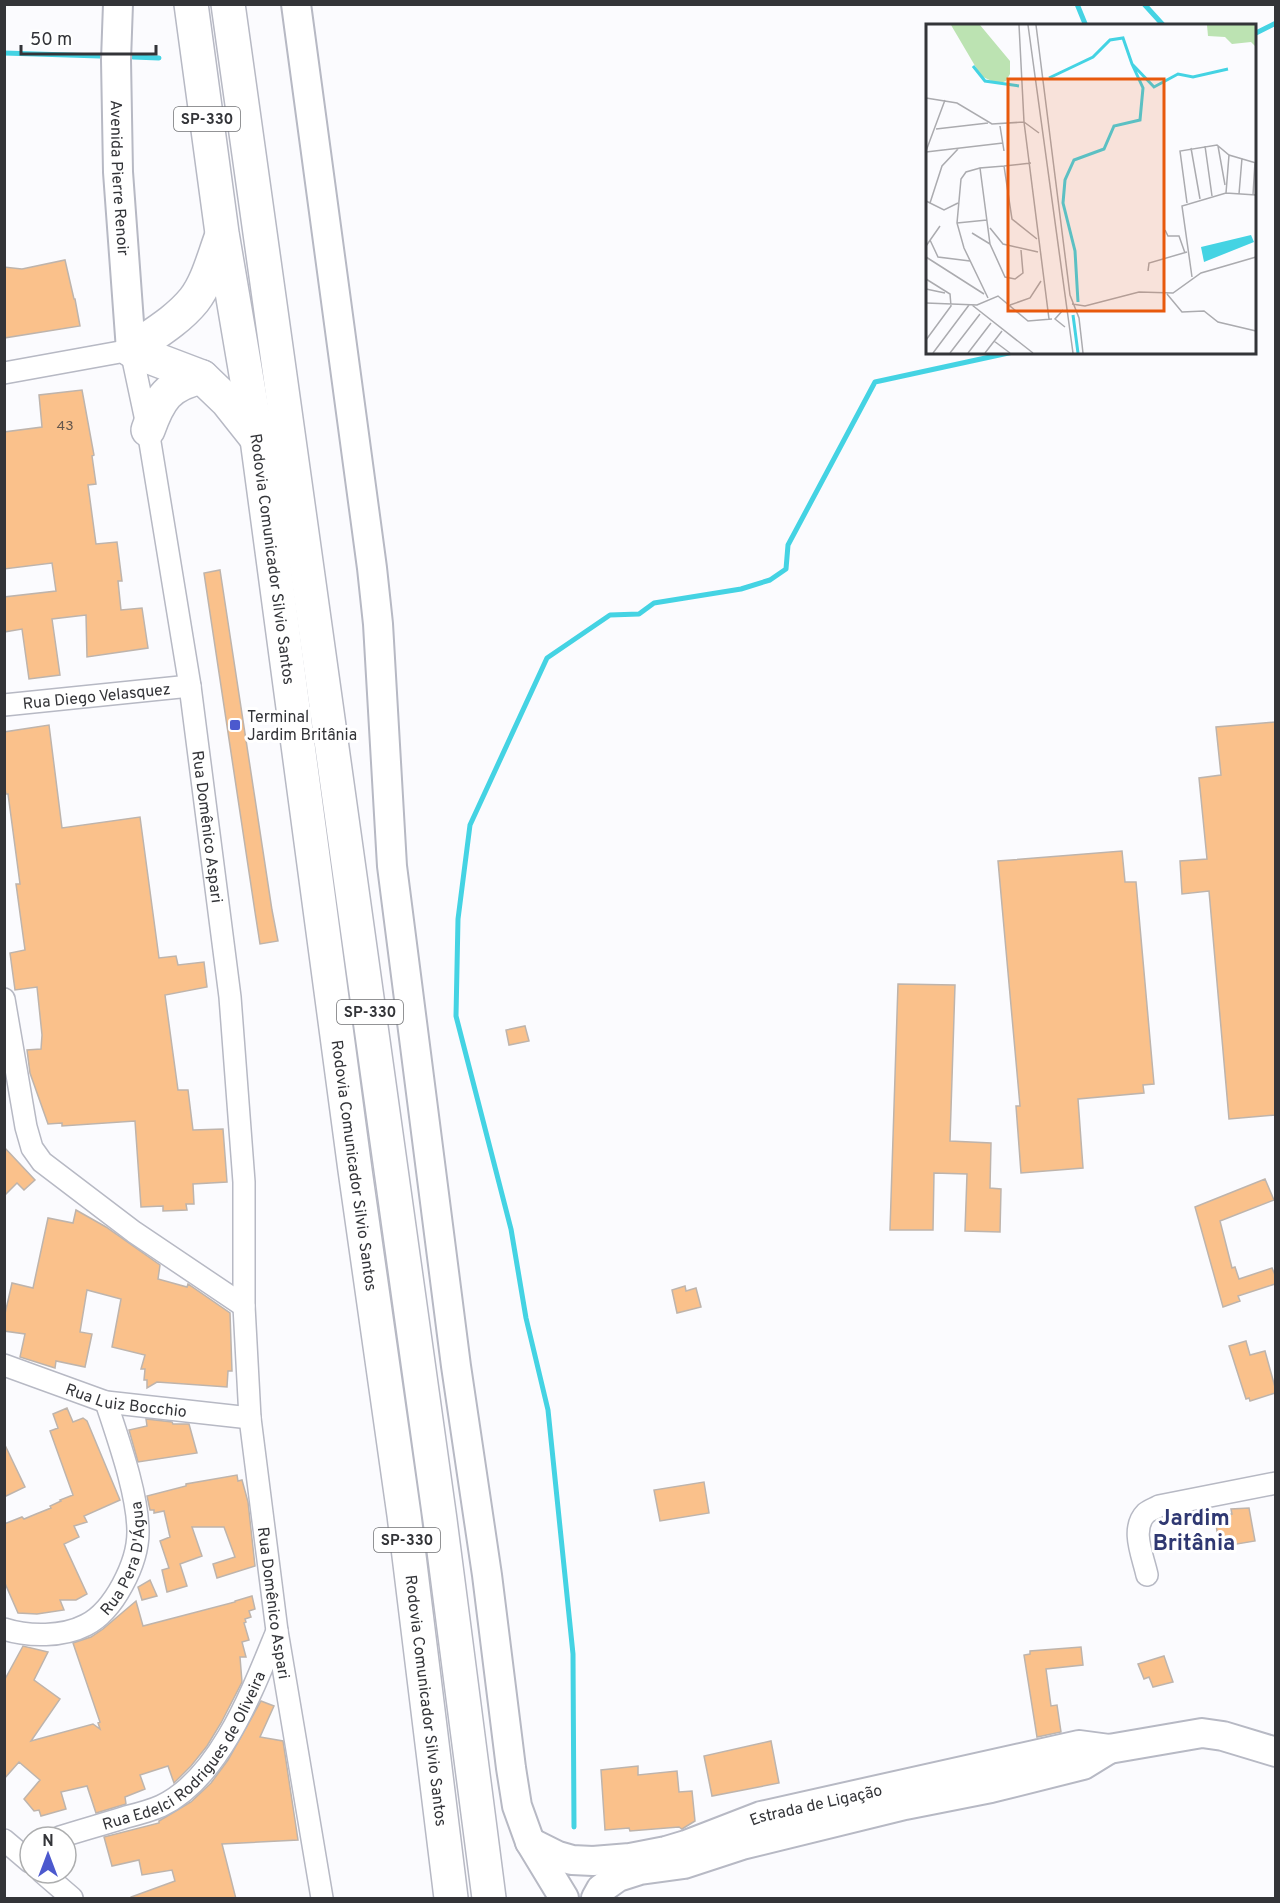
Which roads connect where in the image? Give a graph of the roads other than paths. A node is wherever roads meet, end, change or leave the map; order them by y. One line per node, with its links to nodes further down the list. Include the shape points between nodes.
1 (118, 4): 8 (main road, Avenida Pierre Renoir, via 118,172)
2 (191, 4): 7 (highway, Rodovia Comunicador Silvio Santos / SP-330)
3 (228, 4): 6 (highway, Rodovia Comunicador Silvio Santos / SP-330)
4 (237, 4): 6 (highway)
5 (296, 4): 27 (main road, via 372,568 392,866 517,1806)
6 (245, 125): 32 (highway, Rodovia Comunicador Silvio Santos / SP-330, via 440,1520)
7 (222, 233): 8 (highway, via 195,299 180,315); 12 (highway, Rodovia Comunicador Silvio Santos / SP-330)
8 (131, 350): 9 (street); 10 (highway); 11 (street, Rua Domênico Aspari)
9 (4, 373)
10 (202, 376): 11 (highway, via 173,387 162,398); 12 (highway, via 227,400)
11 (148, 430): 13 (street, Rua Domênico Aspari)
12 (257, 439): 29 (highway, Rodovia Comunicador Silvio Santos / SP-330, via 404,1515)
13 (190, 686): 14 (street, Rua Diego Velasquez); 16 (street, Rua Domênico Aspari, via 230,997 244,1182)
14 (4, 705)
15 (4, 999): 16 (street, via 29,1138 42,1162 134,1233)
16 (244, 1306): 19 (street, Rua Domênico Aspari)
17 (4, 1365): 18 (street, Rua Luiz Bocchio)
18 (106, 1402): 19 (street, Rua Luiz Bocchio); 22 (street, Rua Pera D'Água, via 135,1502 138,1533 122,1587 107,1608 86,1625 56,1634)
19 (250, 1418): 23 (street, Rua Domênico Aspari)
20 (1275, 1483): 21 (street, via 1159,1506 1147,1513 1139,1526 1139,1539)
21 (1147, 1575)
22 (4, 1629)
23 (277, 1630): 26 (street, Rua Edelci Rodrigues de Oliveira, via 256,1682 215,1759 201,1777 179,1797 159,1807); 31 (street, Rua Domênico Aspari)
24 (1109, 1749): 25 (main road, Estrada de Ligação, via 1202,1733); 27 (main road, Estrada de Ligação, via 1079,1745 761,1816 686,1845 630,1858 572,1860); 34 (main road, Estrada de Ligação, via 1083,1765 766,1839 684,1864 640,1870 618,1877 601,1889)
25 (1275, 1752)
26 (78, 1832)
27 (530, 1842): 33 (main road)
28 (56, 1885): 30 (street)
29 (449, 1896)
30 (72, 1899)
31 (321, 1899)
32 (489, 1899)
33 (564, 1899)
34 (596, 1899)

